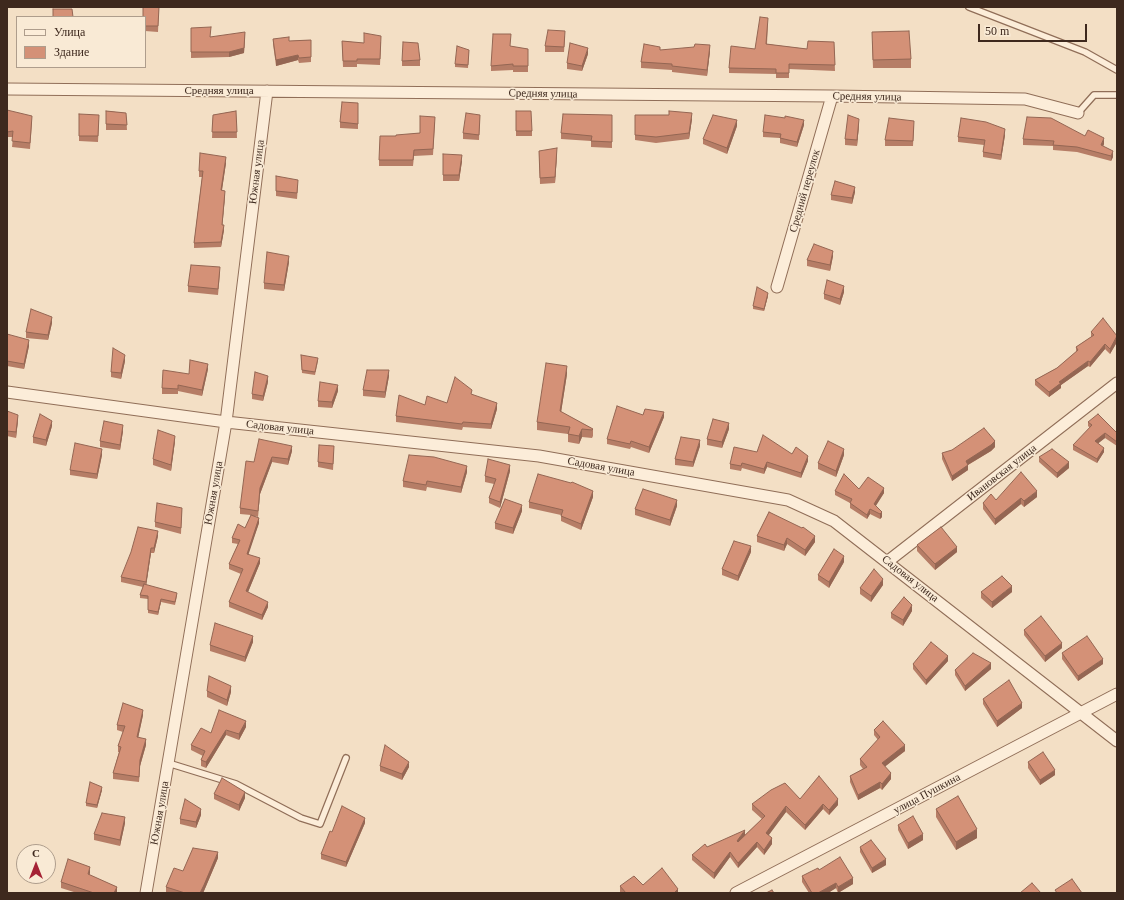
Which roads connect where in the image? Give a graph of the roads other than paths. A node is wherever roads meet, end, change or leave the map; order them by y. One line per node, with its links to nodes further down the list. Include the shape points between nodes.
1 (969, 7): 2 (lane, via 1085,52)
2 (1117, 70)
3 (7, 89): 4 (street, Средняя улица)
4 (267, 91): 6 (street, Средняя улица); 11 (street, Южная улица)
5 (1117, 95): 7 (lane, via 1094,95)
6 (832, 96): 7 (street, Средняя улица, via 1025,99); 8 (street, Средний переулок)
7 (1078, 113)
8 (777, 287)
9 (1117, 384): 12 (street, Ивановская улица)
10 (7, 392): 11 (street, Садовая улица)
11 (226, 422): 12 (street, Садовая улица, via 539,456 788,500 834,521); 17 (street, Южная улица)
12 (887, 562): 14 (street, Садовая улица)
13 (1117, 694): 14 (street, улица Пушкина)
14 (1082, 712): 15 (street, Садовая улица); 19 (street, улица Пушкина)
15 (1117, 741)
16 (346, 758): 17 (lane, via 320,824 301,818 236,784)
17 (168, 763): 18 (street, Южная улица)
18 (146, 893)
19 (736, 893)

